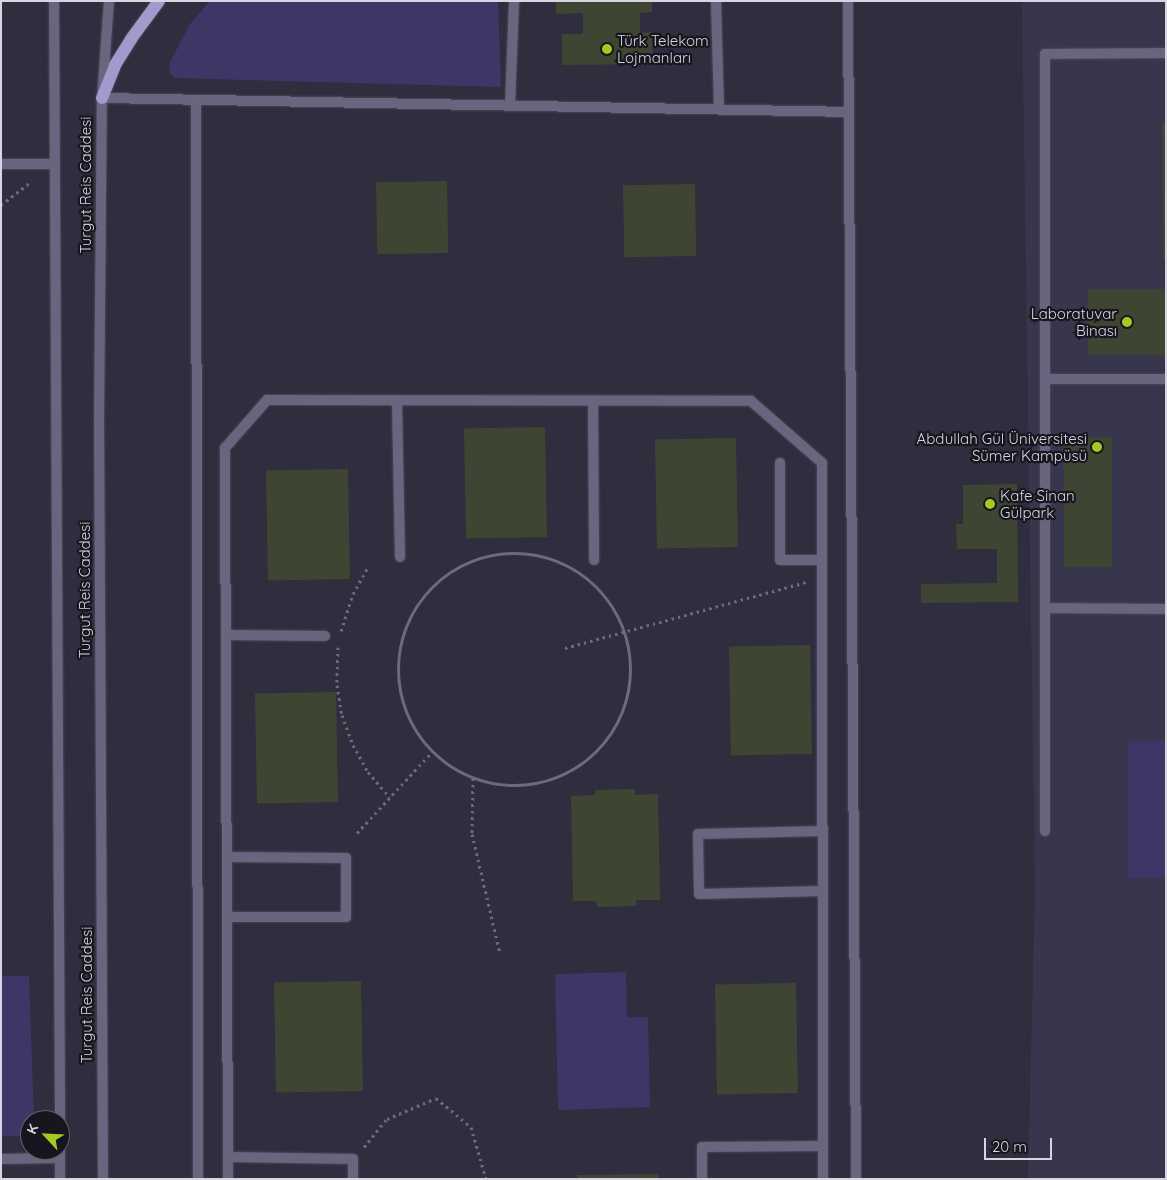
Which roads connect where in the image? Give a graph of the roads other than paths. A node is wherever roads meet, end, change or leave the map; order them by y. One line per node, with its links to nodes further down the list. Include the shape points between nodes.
1 (54, 1): 14 (street, Turgut Reis Caddesi)
2 (109, 1): 8 (street, Turgut Reis Caddesi)
3 (159, 1): 8 (main road, via 119,59)
4 (514, 1): 10 (street)
5 (716, 1): 11 (street)
6 (848, 1): 12 (street)
7 (1166, 53): 15 (street, via 1045,54)
8 (102, 98): 9 (street); 39 (street, Turgut Reis Caddesi, via 99,423)
9 (196, 100): 10 (street); 40 (street)
10 (510, 106): 11 (street)
11 (719, 109): 12 (street)
12 (849, 112): 45 (street)
13 (1, 164): 14 (street)
14 (54, 164): 32 (street, Turgut Reis Caddesi)
15 (1045, 379): 16 (street); 23 (street)
16 (1166, 379)
17 (397, 401): 18 (street); 20 (street); 25 (street, via 267,400 225,448)
18 (593, 401): 21 (street); 22 (street, via 751,402 822,463)
19 (780, 463): 22 (street, via 780,560)
20 (400, 558)
21 (594, 560)
22 (822, 560): 27 (street)
23 (1045, 608): 24 (street); 28 (street)
24 (1166, 609)
25 (226, 635): 26 (street); 29 (street)
26 (325, 636)
27 (823, 831): 30 (street); 30 (street, via 698,834 699,894)
28 (1045, 831)
29 (227, 857): 31 (street); 31 (street, via 346,858 346,917)
30 (823, 892): 33 (street)
31 (227, 917): 35 (street)
32 (60, 1110)
33 (823, 1146): 43 (street, via 702,1147); 44 (street)
34 (20, 1157): 36 (street)
35 (228, 1157): 41 (street); 42 (street, via 353,1159)
36 (1, 1159)
37 (60, 1160): 38 (street)
38 (60, 1179)
39 (103, 1179)
40 (198, 1179)
41 (228, 1179)
42 (353, 1179)
43 (702, 1179)
44 (823, 1179)
45 (856, 1179)

